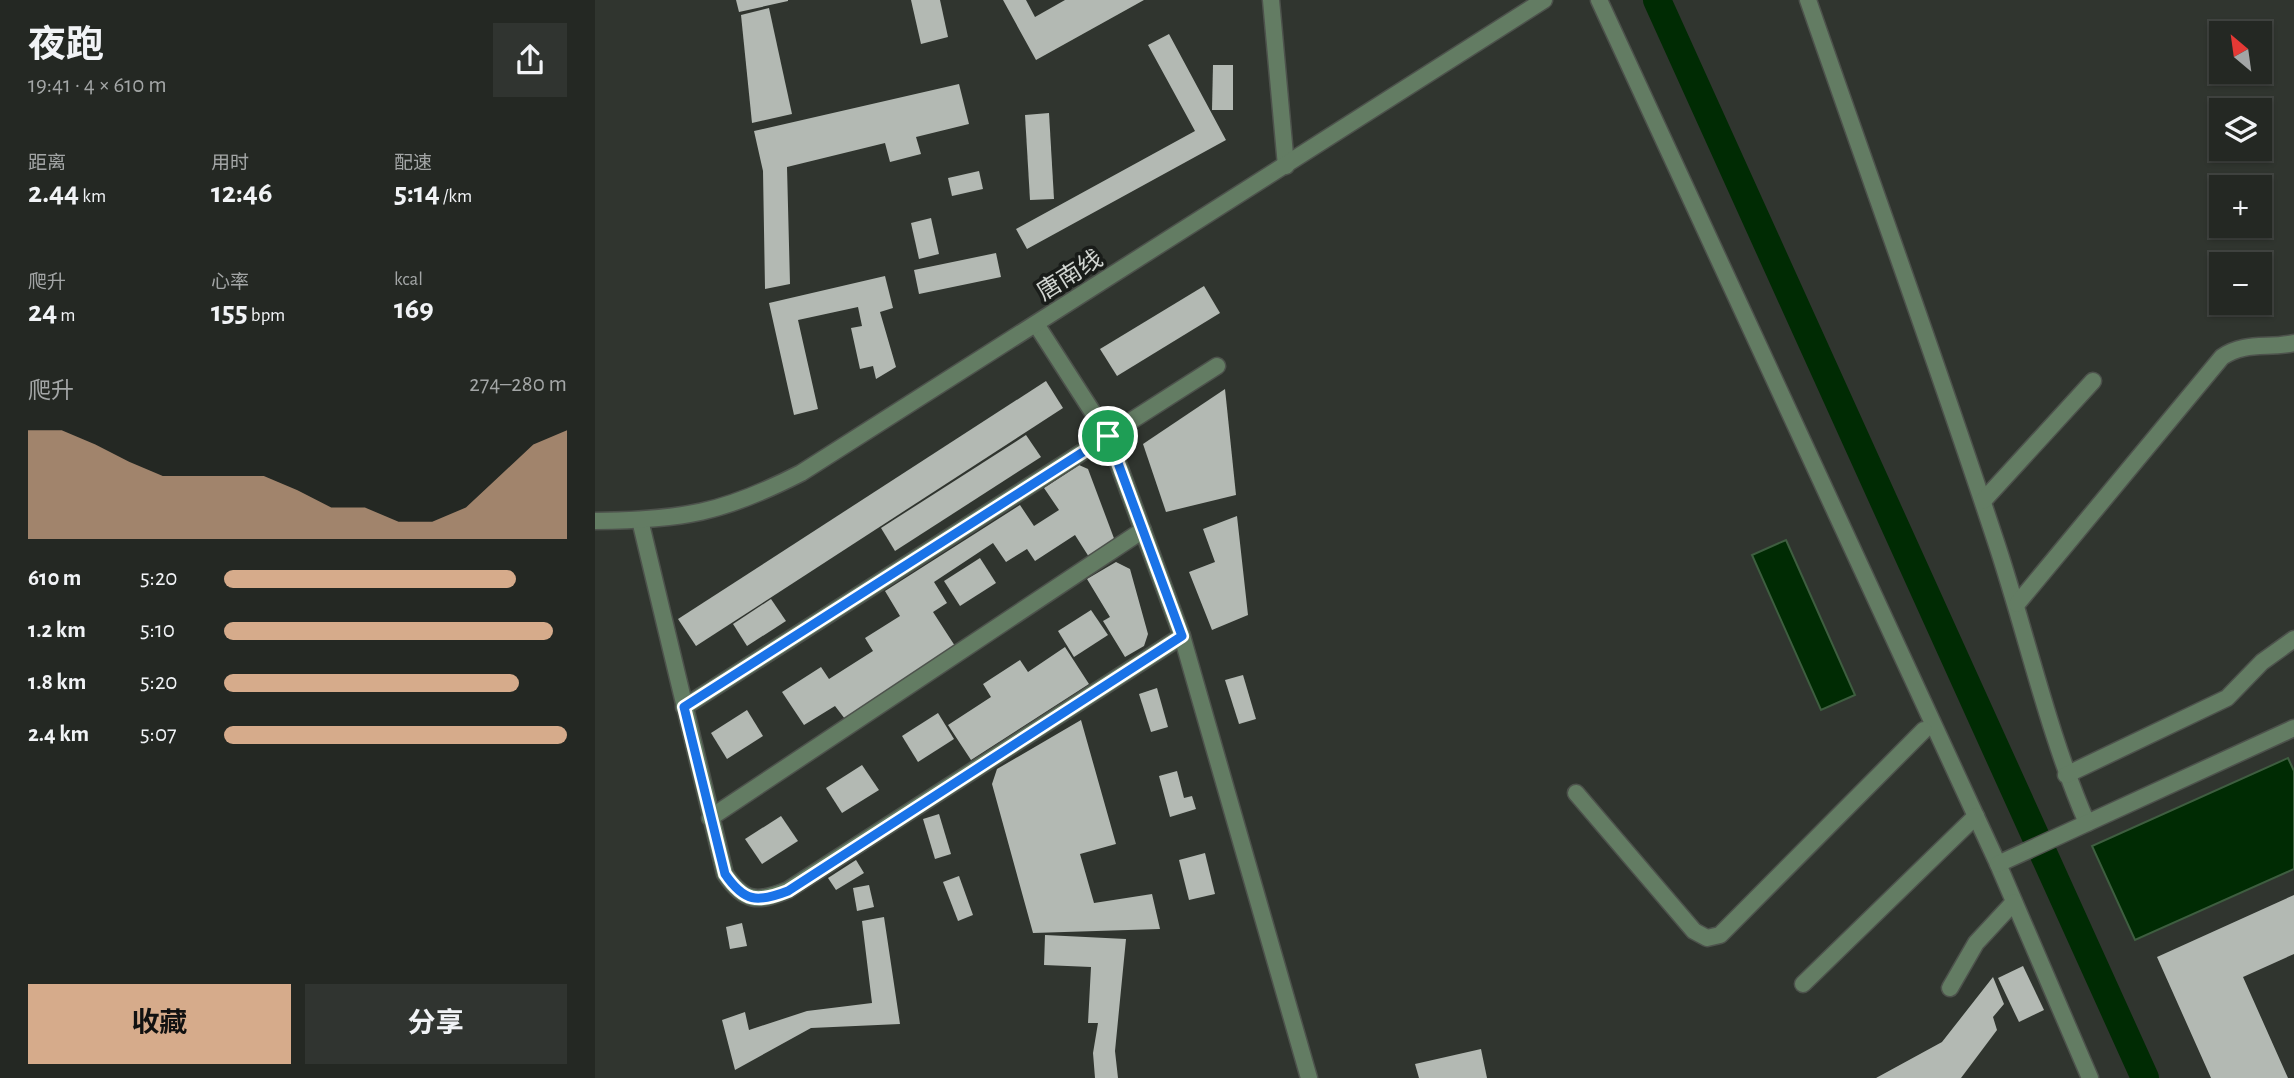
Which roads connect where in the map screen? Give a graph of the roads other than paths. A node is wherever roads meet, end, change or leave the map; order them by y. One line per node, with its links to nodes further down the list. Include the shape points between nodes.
1 (1271, 0): 5 (street)
2 (1544, 0): 5 (street, 唐南线)
3 (1599, 0): 23 (street)
4 (1808, 0): 11 (street)
5 (1286, 166): 6 (street, 唐南线)
6 (1036, 324): 10 (street); 12 (street, 唐南线, via 764,492 690,516)
7 (2294, 343): 15 (street, via 2235,348 2222,357)
8 (1217, 366): 10 (street)
9 (2092, 380): 11 (street)
10 (1108, 436): 14 (street); 18 (street)
11 (1983, 501): 15 (street)
12 (640, 520): 13 (street, 唐南线); 18 (street)
13 (595, 521)
14 (1143, 530): 16 (street); 24 (street)
15 (2017, 604): 21 (street)
16 (1182, 636): 24 (street, via 788,891 751,899 737,891 725,874); 30 (street)
17 (2294, 639): 21 (street, via 2262,662 2227,698)
18 (684, 707): 24 (street)
19 (2294, 728): 25 (street)
20 (1924, 730): 22 (street, via 1720,934 1707,938 1694,931)
21 (2066, 775): 25 (street)
22 (1576, 793)
23 (1976, 816): 26 (street); 28 (street)
24 (710, 818)
25 (2087, 823): 26 (street)
26 (1998, 864): 27 (street)
27 (2014, 902): 29 (street, via 1976,943); 31 (street)
28 (1803, 984)
29 (1950, 988)
30 (1310, 1078)
31 (2090, 1078)

